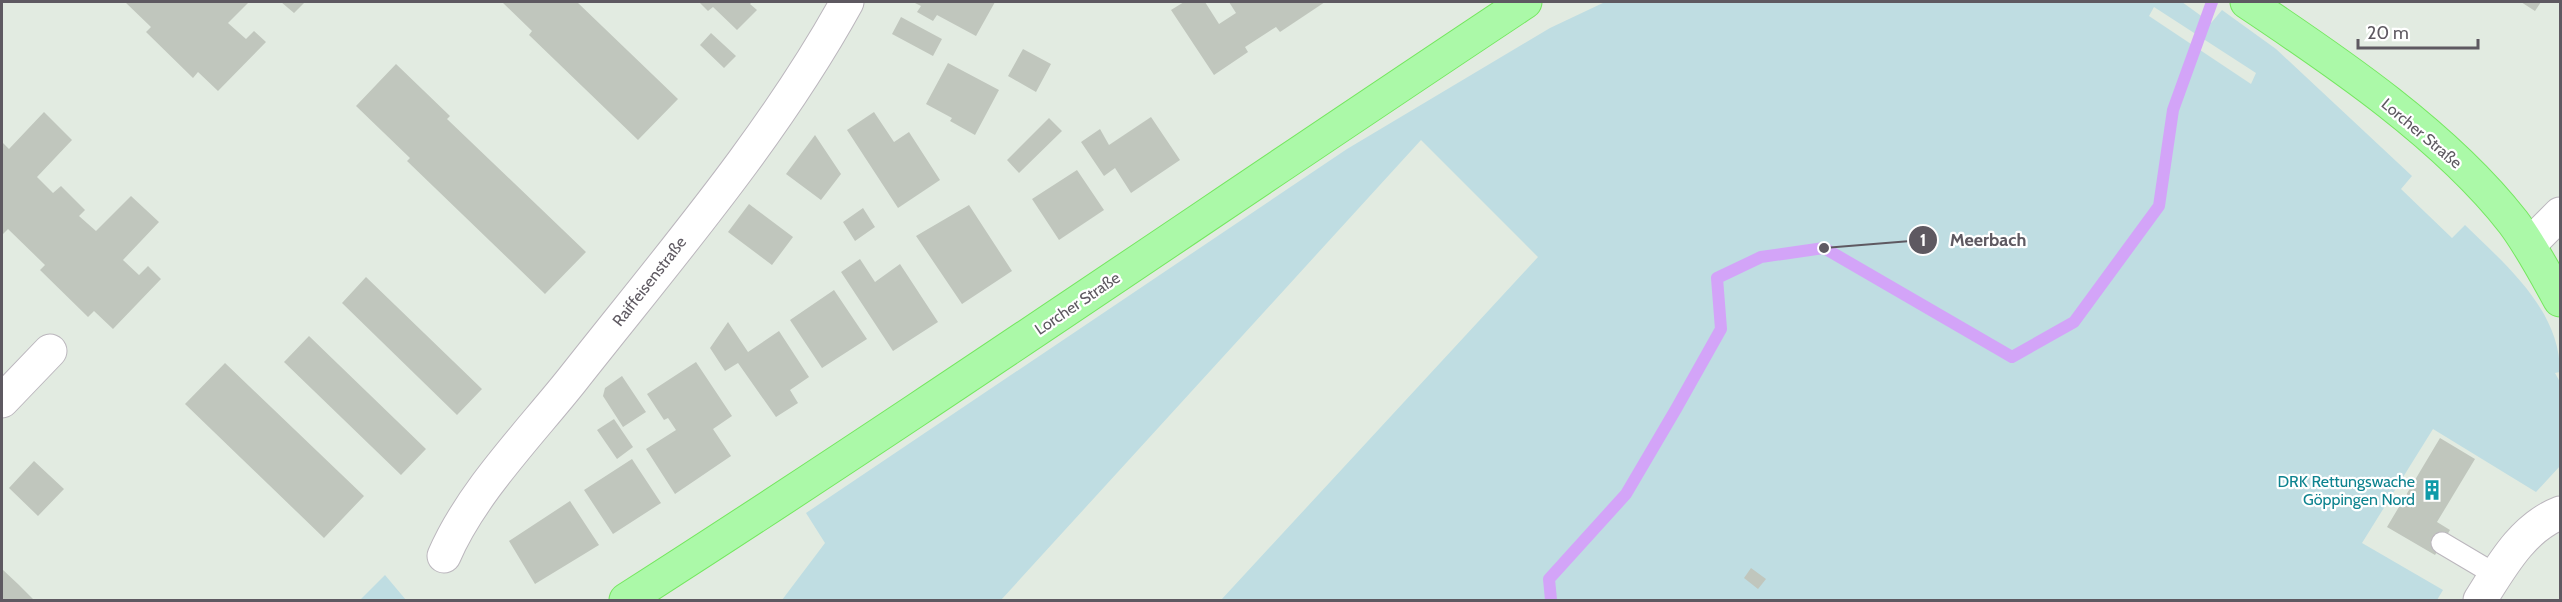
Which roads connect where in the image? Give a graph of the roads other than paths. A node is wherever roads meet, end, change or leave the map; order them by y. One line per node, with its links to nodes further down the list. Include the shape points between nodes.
1 (847, 2): 11 (street, Raiffeisenstraße, via 770,124 490,482 452,537)
2 (1525, 2): 13 (main road, Lorcher Straße, via 984,366)
3 (2247, 2): 5 (main road, Lorcher Straße, via 2380,97 2457,161 2512,220)
4 (2560, 214): 5 (street)
5 (2529, 245): 6 (main road, Lorcher Straße)
6 (2560, 300)
7 (50, 351): 8 (street)
8 (2, 401)
9 (2560, 513): 12 (street, via 2525,536)
10 (2442, 543): 12 (lane)
11 (444, 556)
12 (2488, 588)
13 (626, 600)

